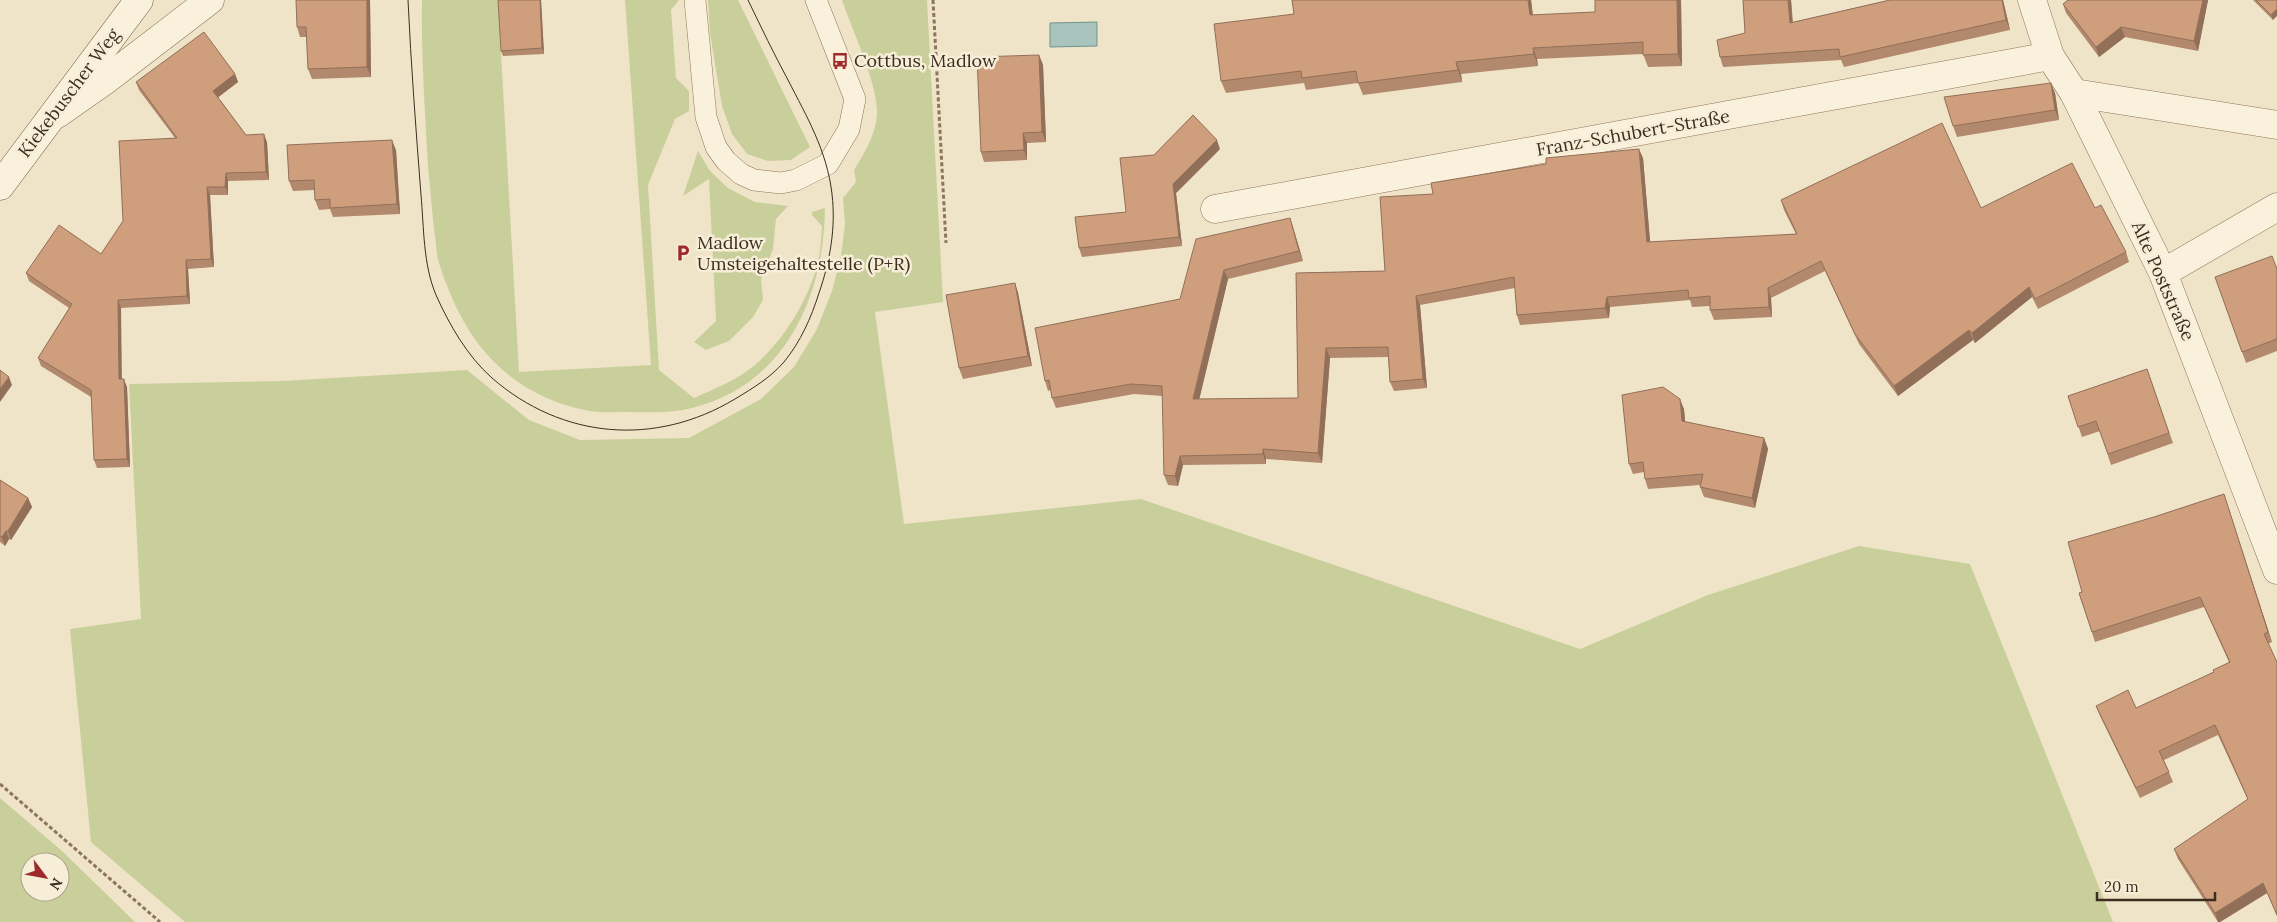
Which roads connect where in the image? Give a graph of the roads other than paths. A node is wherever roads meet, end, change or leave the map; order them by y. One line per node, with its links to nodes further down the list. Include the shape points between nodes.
1 (138, 0): 8 (street, Kiekebuscher Weg)
2 (210, 0): 8 (street)
3 (695, 0): 4 (lane, via 706,117 716,147 741,174 754,180 781,183 796,180 828,164 849,129 854,99)
4 (816, 0)
5 (2032, 0): 6 (street, Alte Poststraße)
6 (2050, 56): 7 (street, Alte Poststraße); 12 (street, Franz-Schubert-Straße)
7 (2074, 93): 9 (street); 13 (street, Alte Poststraße)
8 (51, 118): 10 (street, Kiekebuscher Weg)
9 (2277, 125)
10 (0, 186)
11 (2277, 207): 13 (street)
12 (1215, 209)
13 (2163, 273): 14 (street, Alte Poststraße)
14 (2277, 570)

